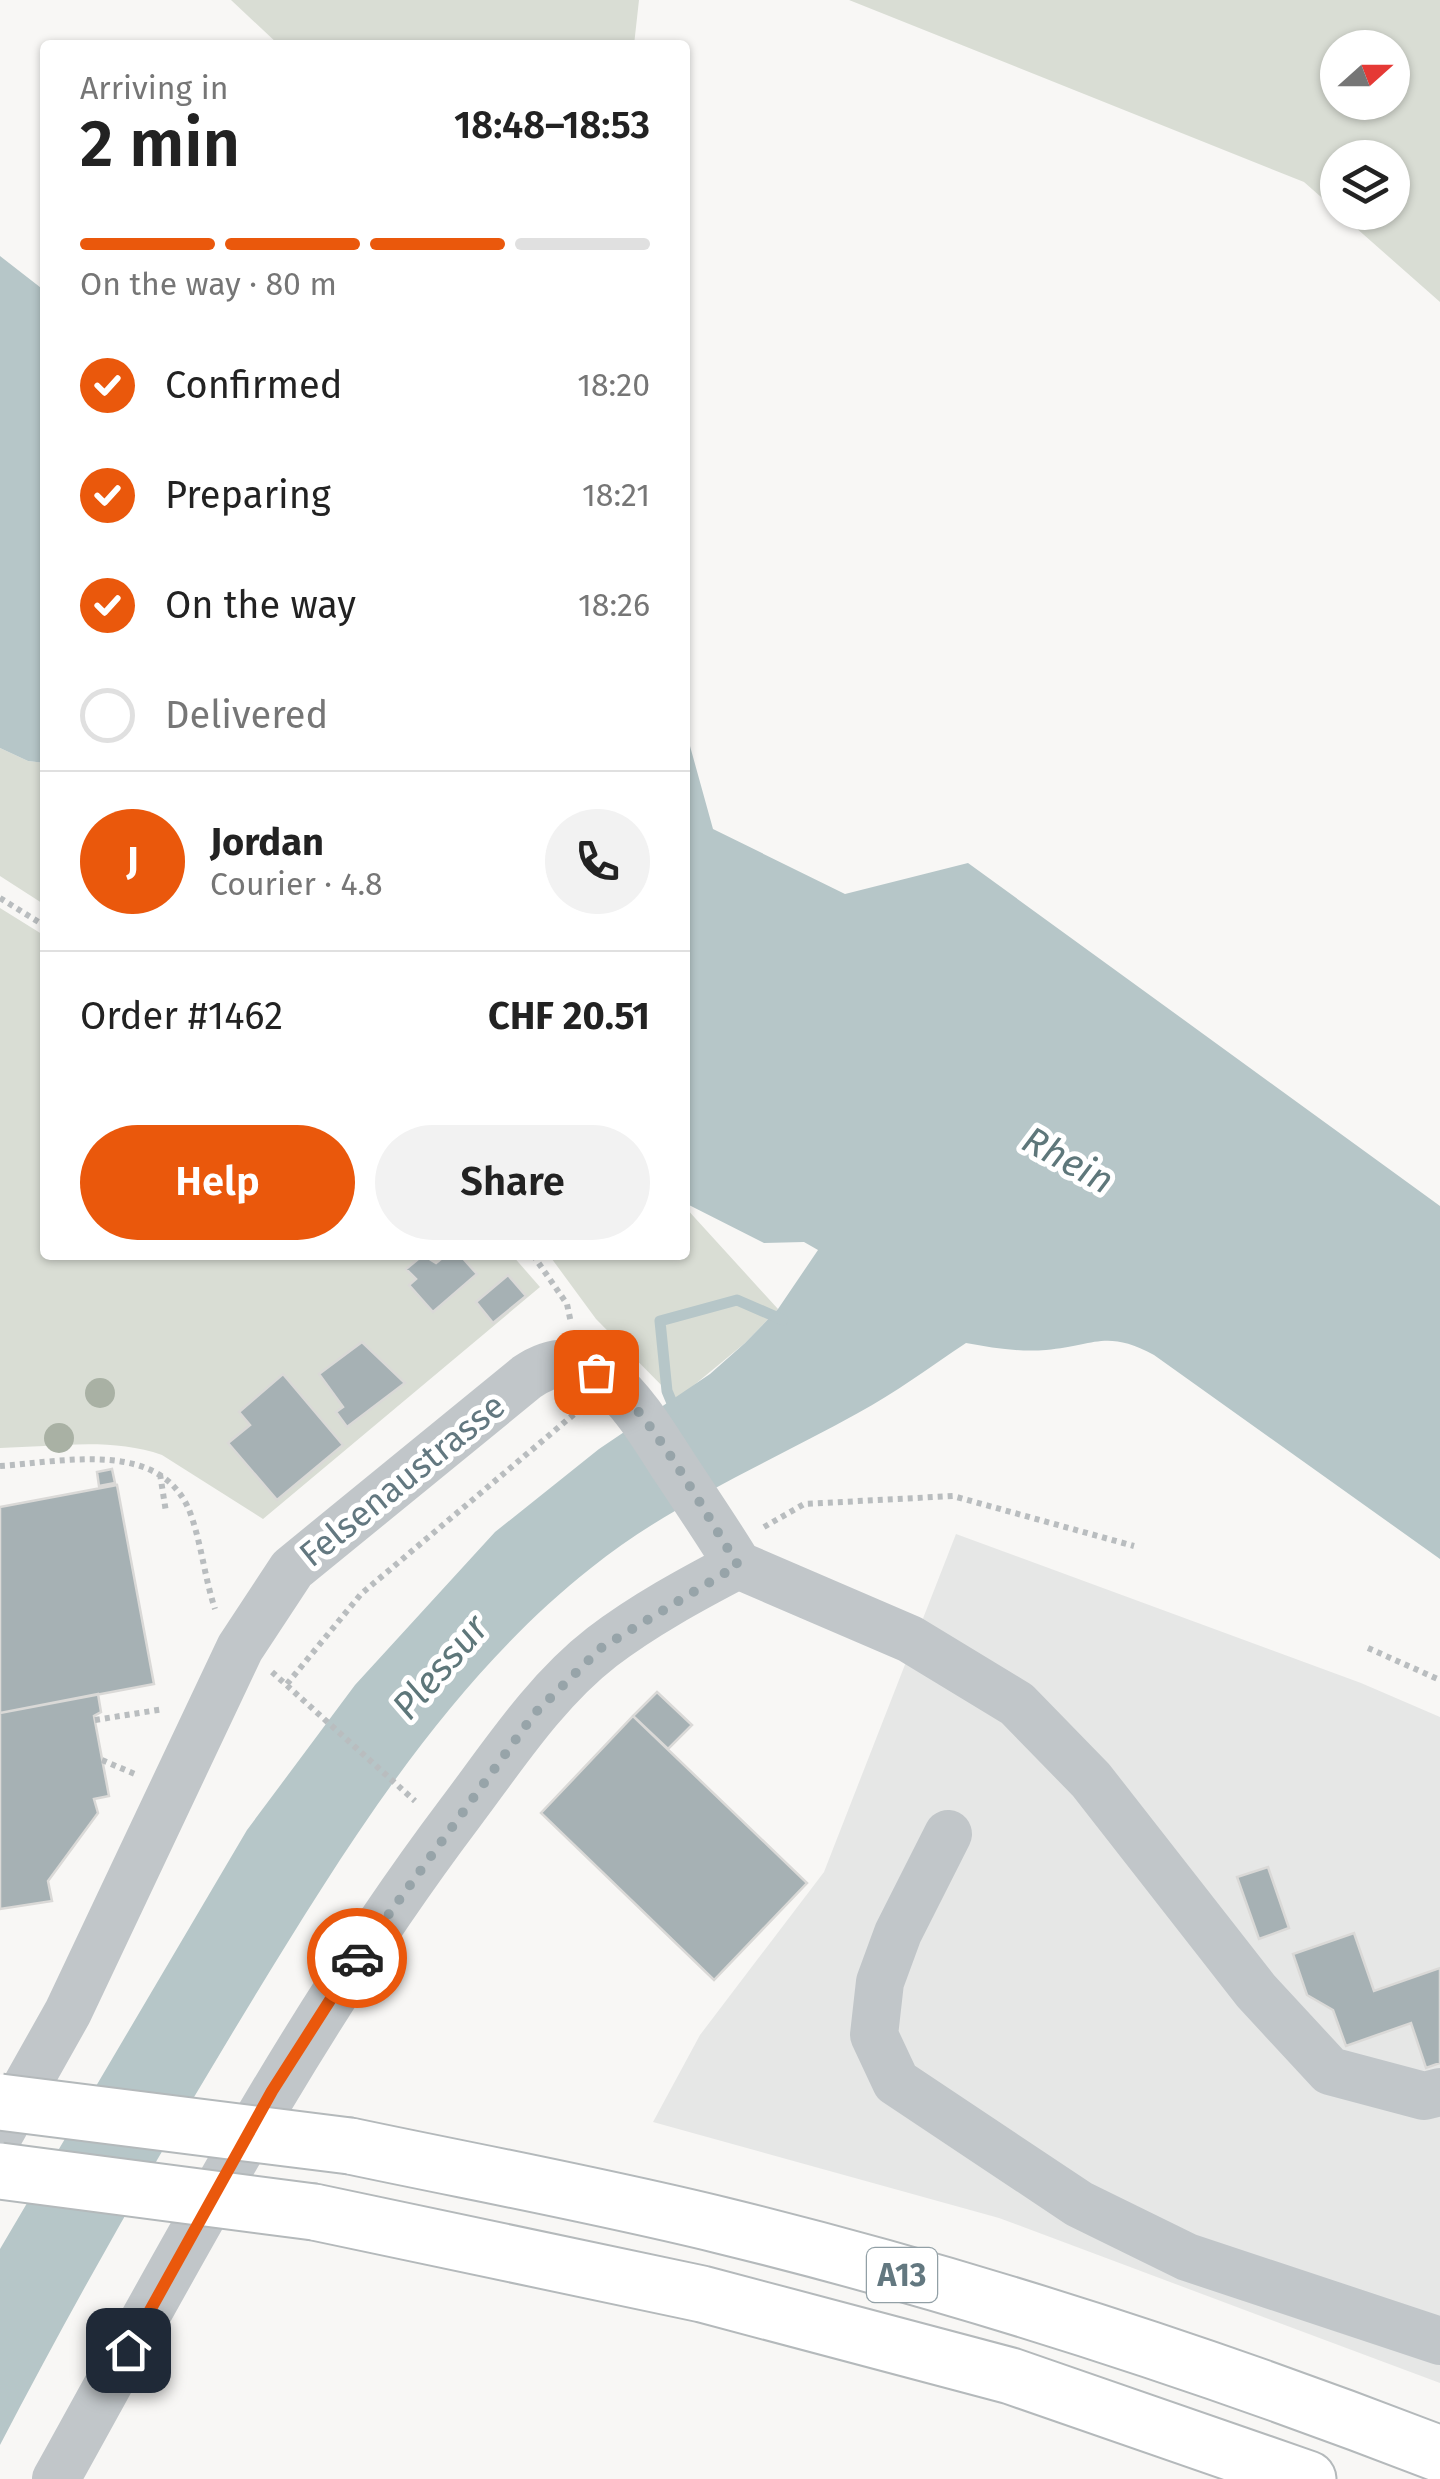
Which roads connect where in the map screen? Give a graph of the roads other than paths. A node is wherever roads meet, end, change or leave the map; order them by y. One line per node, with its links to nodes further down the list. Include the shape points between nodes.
1 (738, 1565): 3 (street, via 910,1639 1018,1704 1091,1780 1256,1991 1330,2071 1424,2096); 5 (street, Felsenaustrasse, via 636,1410 600,1374 581,1380 551,1364 527,1377 292,1569 240,1648 68,2012); 9 (street, via 601,1648 535,1713 447,1830 272,2091)
2 (948, 1834): 7 (street, via 880,1982 874,2035 896,2082 1078,2204 1187,2257)
3 (1440, 2092)
4 (0, 2102): 8 (highway, A13, bridge, via 350,2146 720,2225 1240,2376)
5 (0, 2133)
6 (0, 2171): 10 (highway, A13, bridge, via 314,2212 702,2294 972,2366)
7 (1440, 2342)
8 (1440, 2454)
9 (56, 2479)
10 (1308, 2479)

